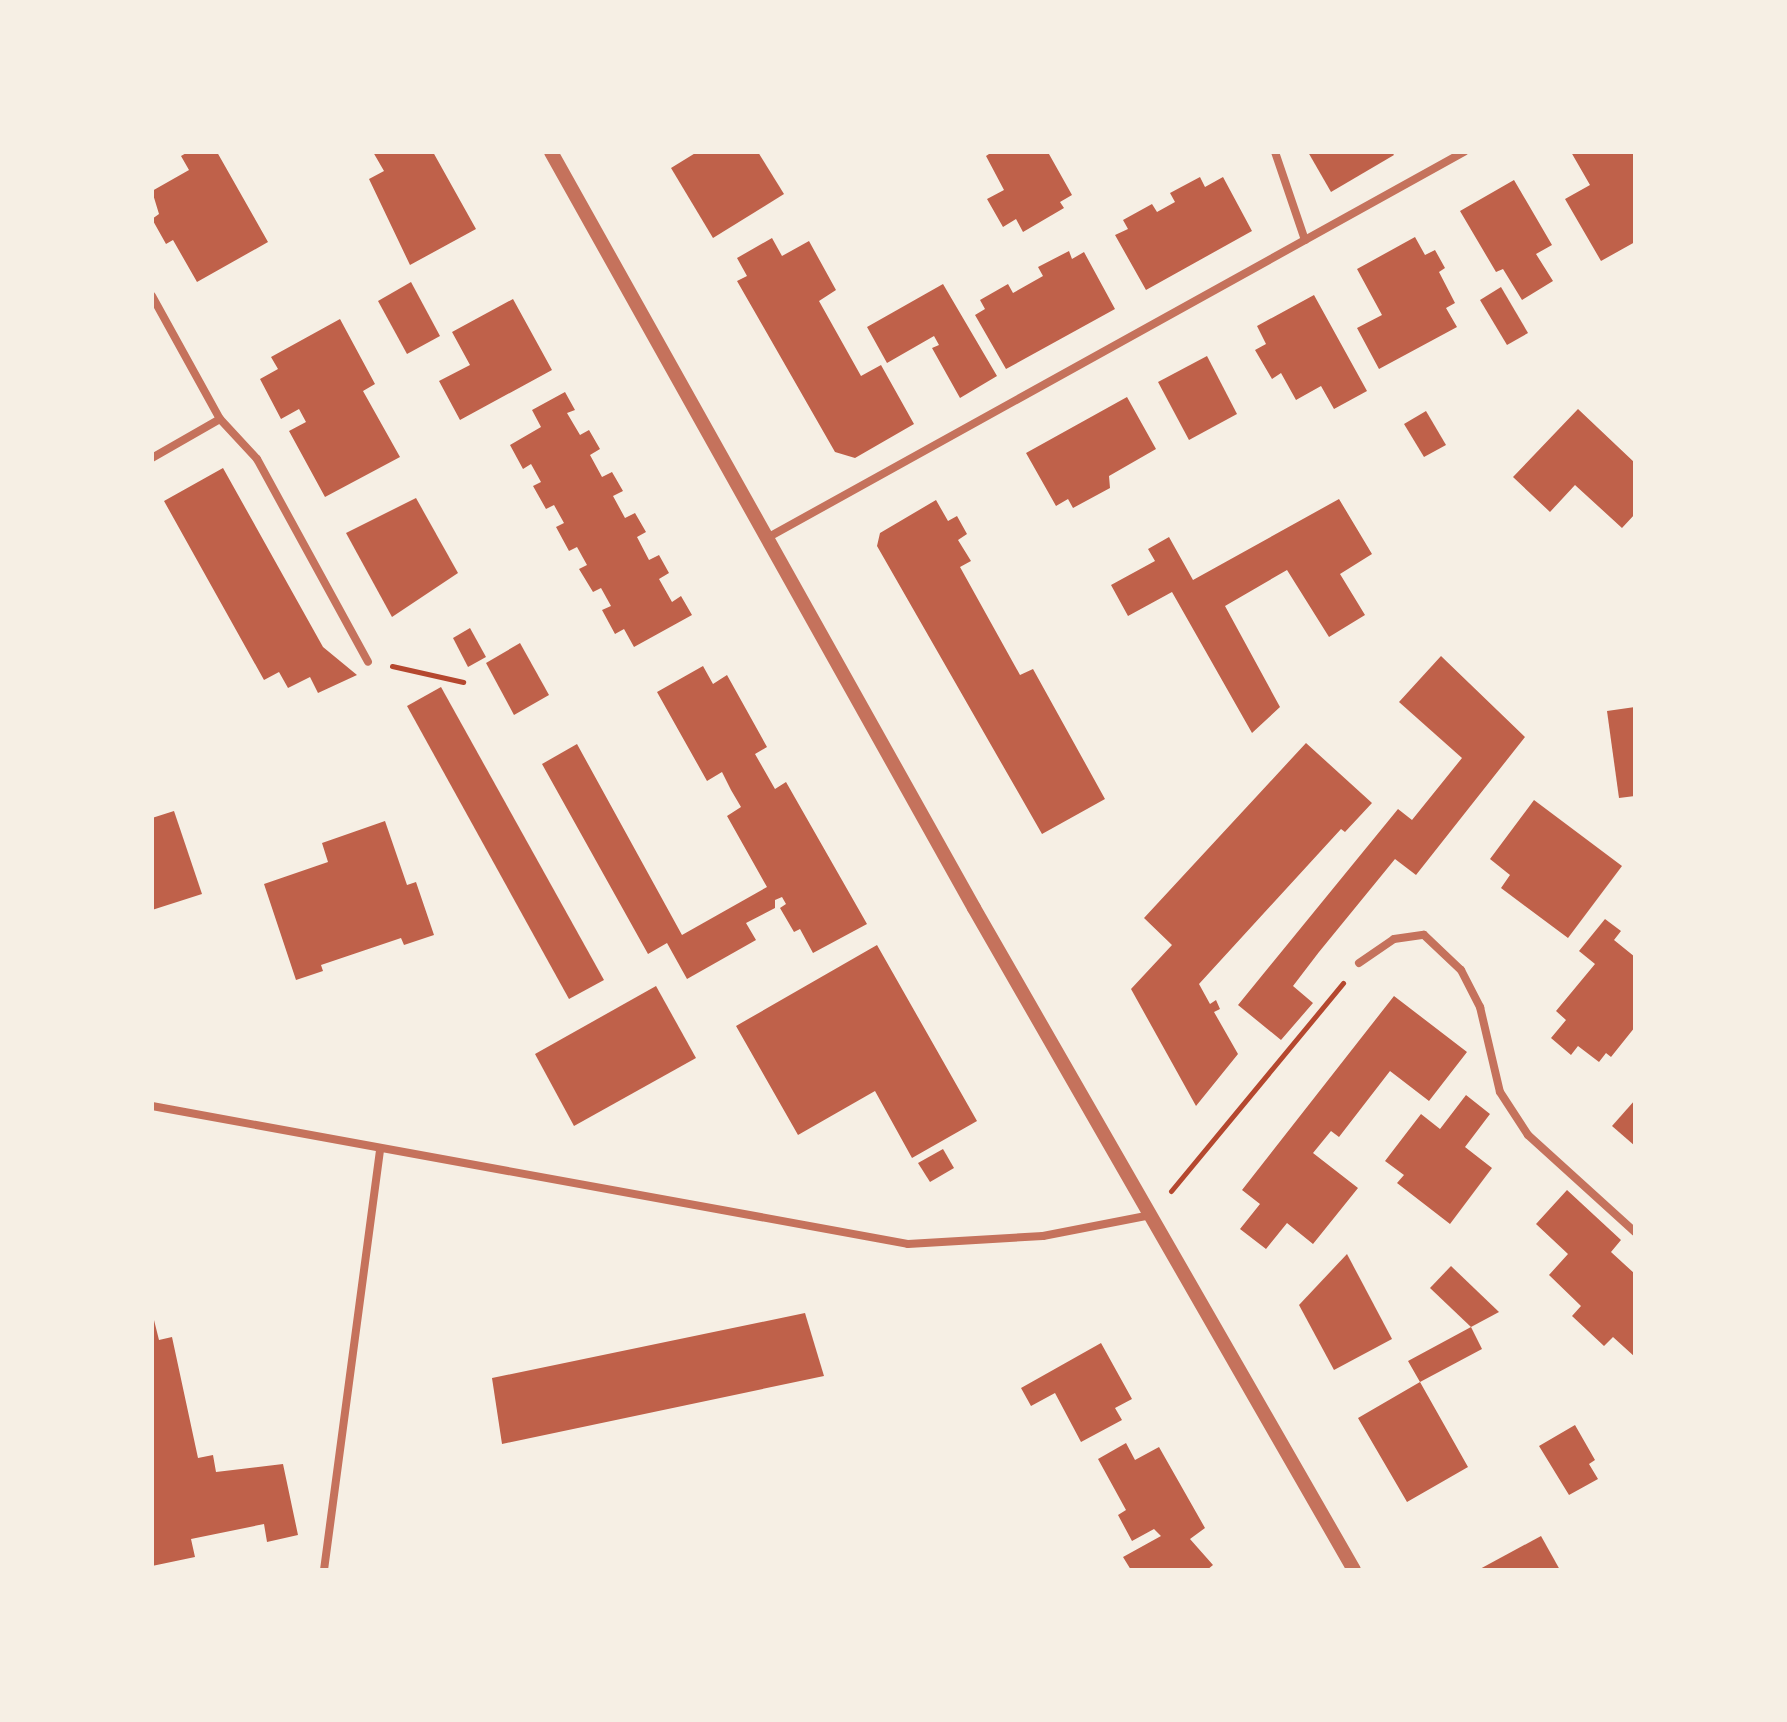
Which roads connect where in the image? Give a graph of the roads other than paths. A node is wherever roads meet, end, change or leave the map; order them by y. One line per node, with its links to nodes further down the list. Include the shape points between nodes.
1 (551, 152): 8 (street)
2 (1275, 152): 4 (street)
3 (1464, 152): 4 (street)
4 (1305, 240): 8 (street)
5 (152, 296): 6 (street)
6 (220, 419): 7 (street); 9 (street, via 257,459)
7 (152, 458)
8 (767, 538): 13 (street)
9 (368, 662)
10 (1359, 963): 14 (street, via 1394,939 1424,935 1461,970 1480,1007 1500,1092 1528,1135)
11 (152, 1106): 12 (street)
12 (380, 1150): 13 (street, via 908,1244 1043,1236); 15 (street)
13 (1151, 1215): 16 (street)
14 (1635, 1232)
15 (324, 1570)
16 (1354, 1570)

